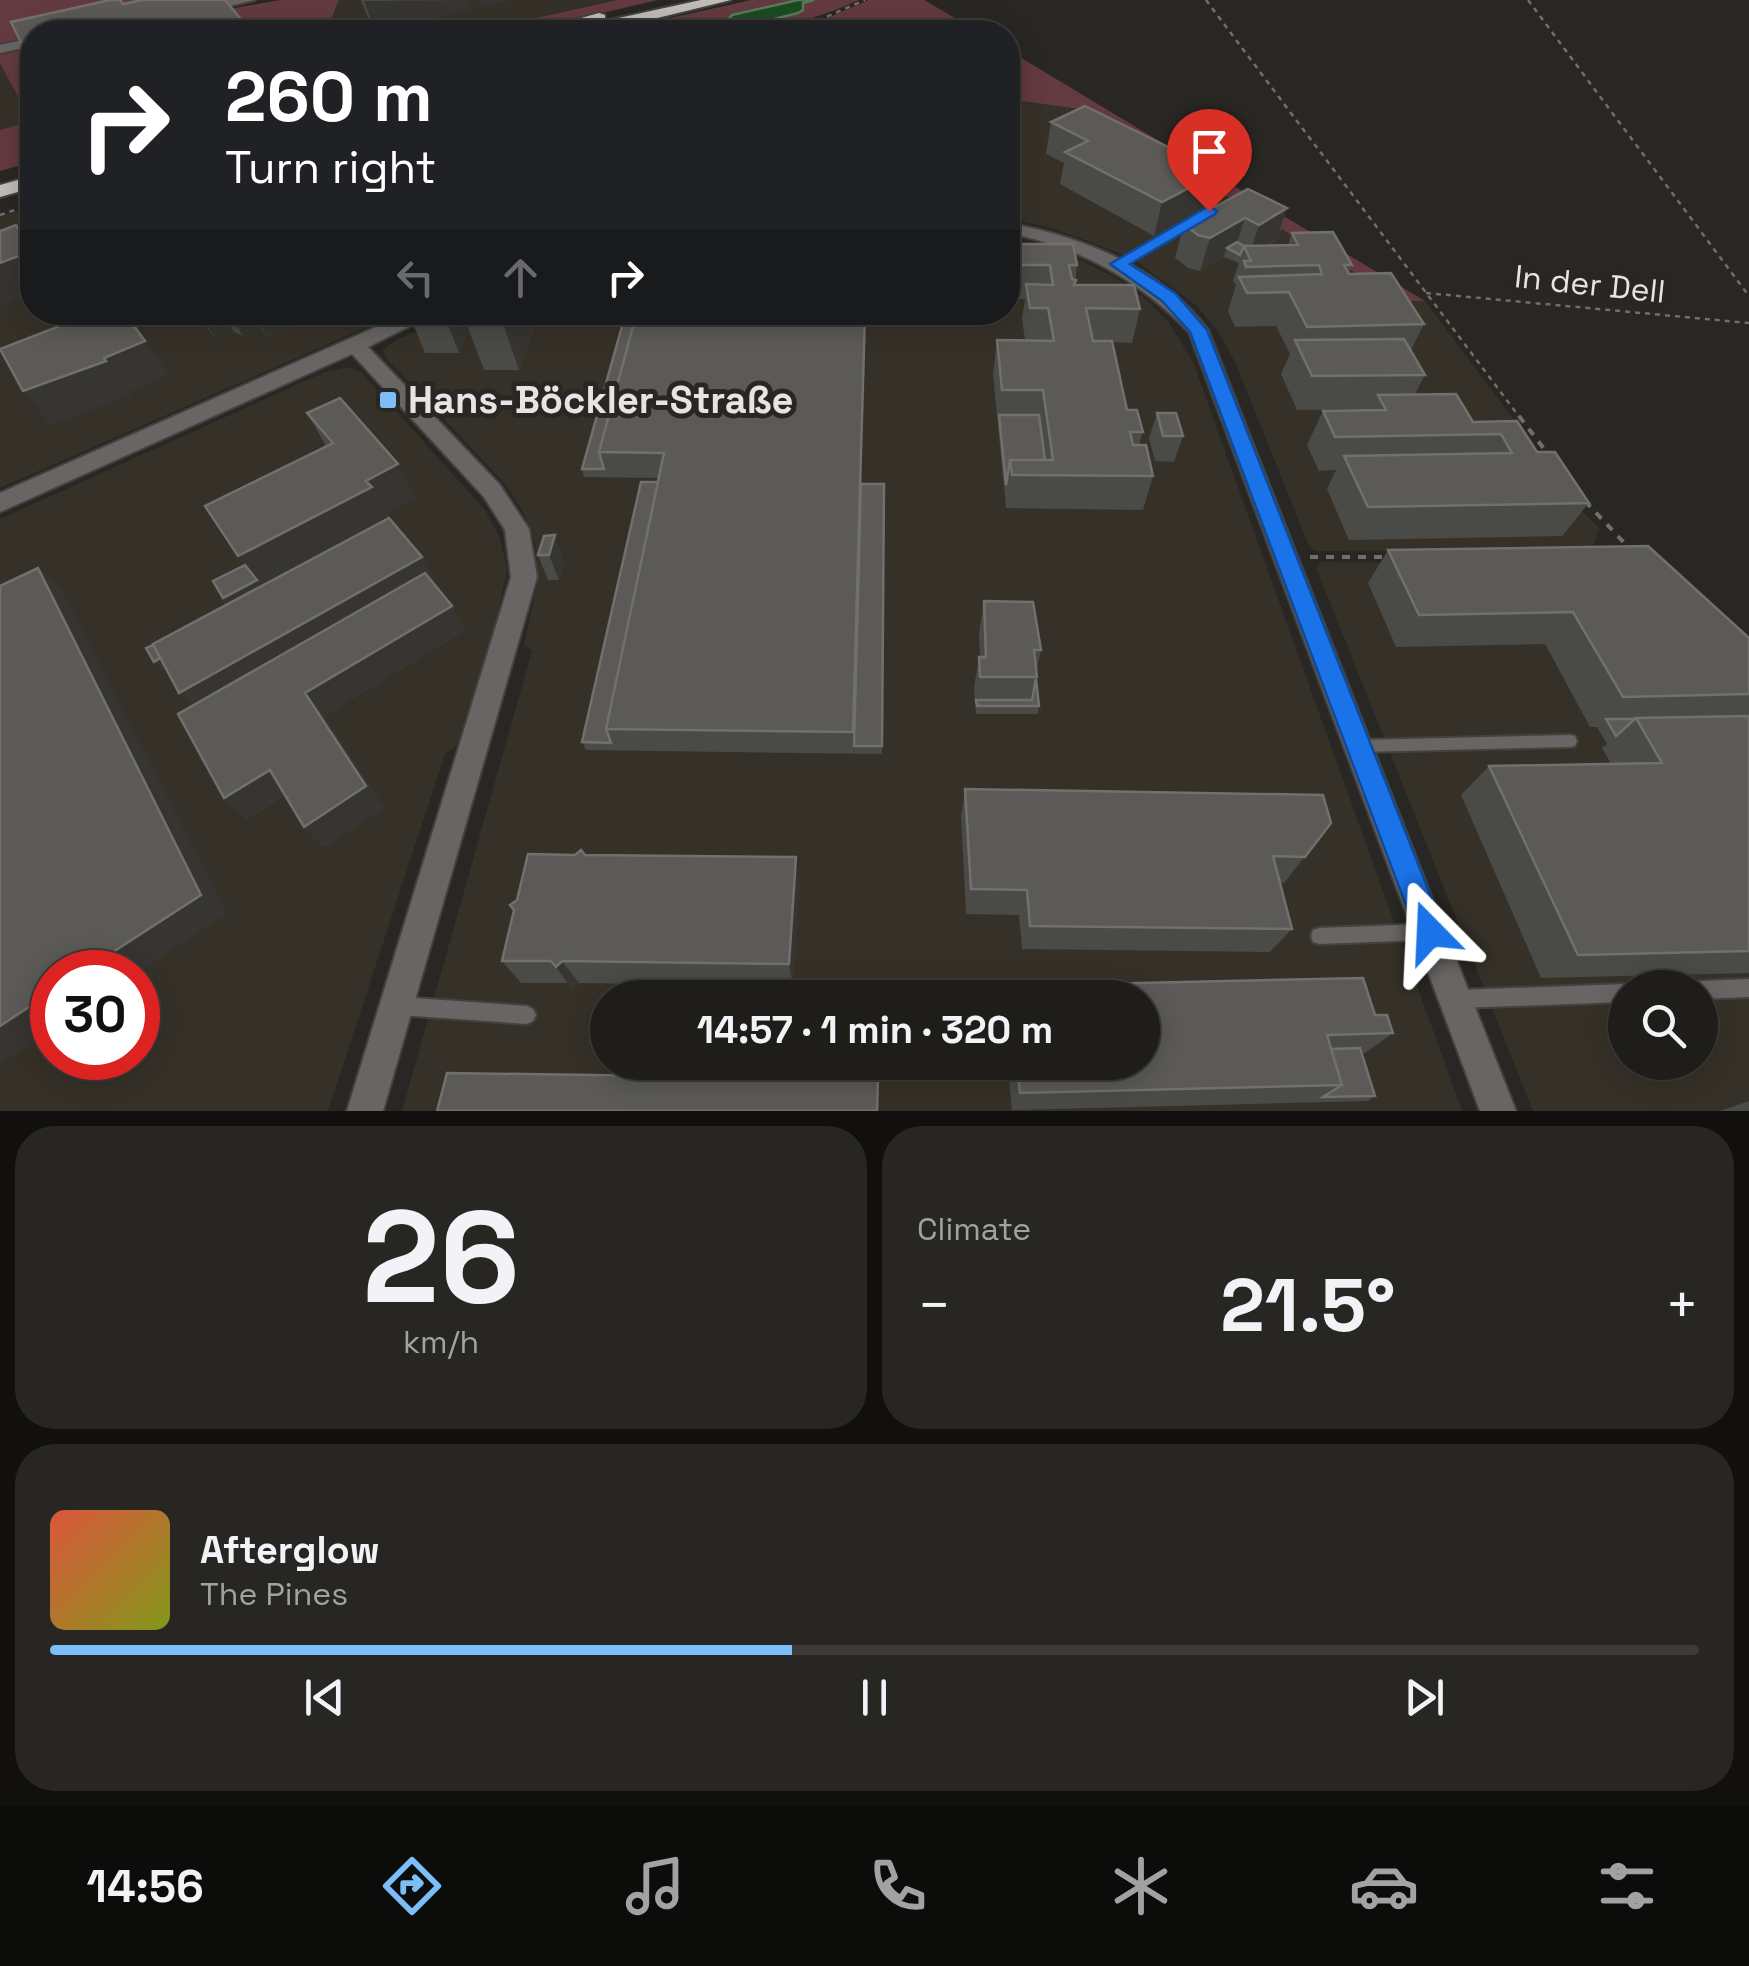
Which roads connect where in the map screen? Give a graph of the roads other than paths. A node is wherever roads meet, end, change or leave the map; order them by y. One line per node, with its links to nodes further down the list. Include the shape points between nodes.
1 (248, 0): 4 (street)
2 (680, 0): 5 (highway)
3 (723, 0): 6 (highway)
4 (178, 13)
5 (592, 20)
6 (634, 20)
7 (1209, 211): 9 (lane)
8 (1020, 231): 9 (street)
9 (1118, 264): 14 (street, via 1168,297 1198,330)
10 (400, 325): 11 (street)
11 (356, 345): 12 (street); 21 (street, via 492,492 517,529 524,577)
12 (0, 503)
13 (1570, 740): 14 (lane)
14 (1360, 746): 15 (street)
15 (1430, 932): 16 (lane); 20 (street)
16 (1319, 936)
17 (1749, 988): 18 (lane)
18 (1718, 989)
19 (1608, 994): 20 (lane)
20 (1456, 998): 24 (street)
21 (397, 1006): 22 (lane); 23 (street)
22 (527, 1015)
23 (364, 1111)
24 (1498, 1111)

